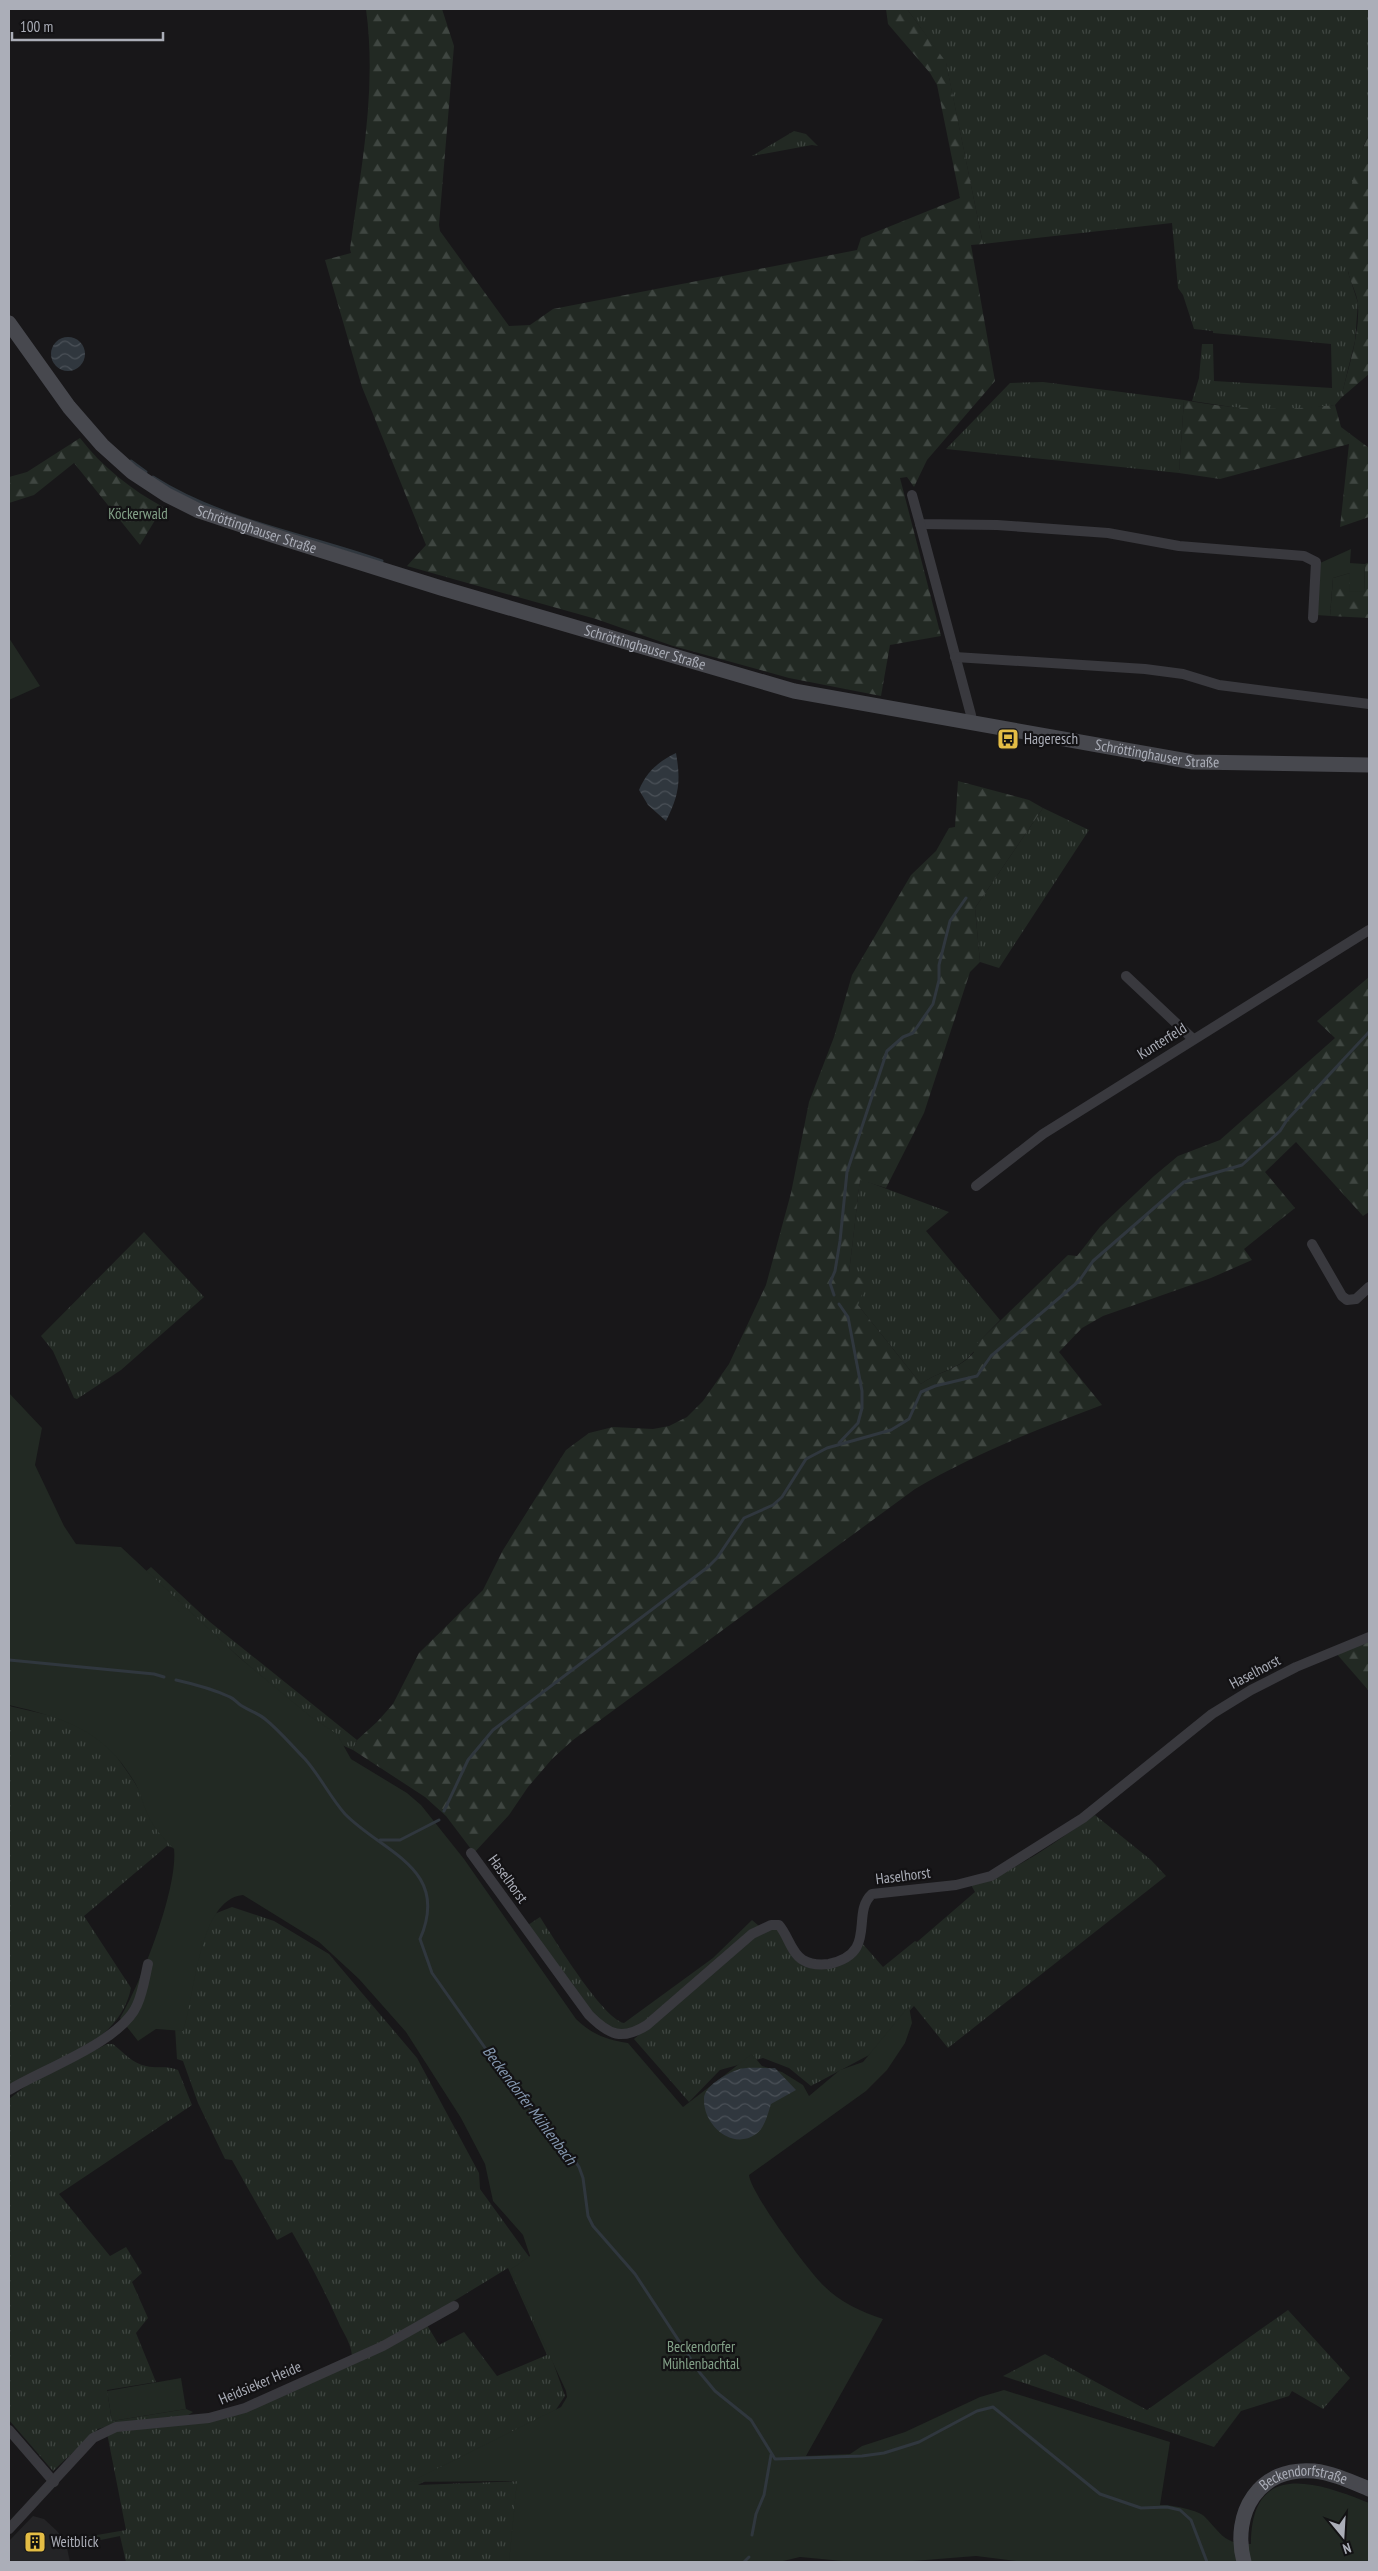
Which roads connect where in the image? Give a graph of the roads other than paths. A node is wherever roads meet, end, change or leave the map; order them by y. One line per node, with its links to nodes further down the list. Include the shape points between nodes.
1 (9, 323): 7 (main road, Schröttinghauser Straße, via 69,407 102,445 132,472 199,511 387,571 794,691)
2 (912, 496): 3 (street)
3 (920, 524): 4 (street, via 997,525 1108,533 1179,546 1304,556 1316,562); 5 (street)
4 (1313, 618)
5 (955, 658): 6 (street, via 1183,674 1219,685); 7 (street)
6 (1369, 704)
7 (970, 723): 8 (main road, Schröttinghauser Straße, via 1192,762)
8 (1369, 765)
9 (1369, 930): 11 (street, Kunterfeld)
10 (1126, 976): 11 (street)
11 (1193, 1039): 12 (street, Kunterfeld, via 1043,1134)
12 (976, 1186)
13 (1312, 1244): 14 (street, via 1347,1300 1356,1299)
14 (1369, 1286)
15 (1369, 1637): 16 (street, Haselhorst, via 1296,1667 1212,1714 1083,1818 991,1876 956,1885 872,1894 864,1908 859,1944 844,1958 821,1965 801,1960 778,1925 762,1928 646,2025 630,2034 612,2033 589,2015)
16 (471, 1853)
17 (148, 1964): 18 (street, via 137,2005 124,2023 99,2042)
18 (9, 2090)
19 (454, 2306): 21 (street, Heidsieker Heide, via 383,2346 245,2408 209,2418 104,2431 93,2438)
20 (9, 2430): 21 (street)
21 (54, 2482): 23 (street, Heidsieker Heide)
22 (1369, 2488): 24 (main road, Beckendorfstraße, via 1316,2472 1289,2473 1269,2480 1255,2492 1242,2519)
23 (9, 2529)
24 (1244, 2562)

